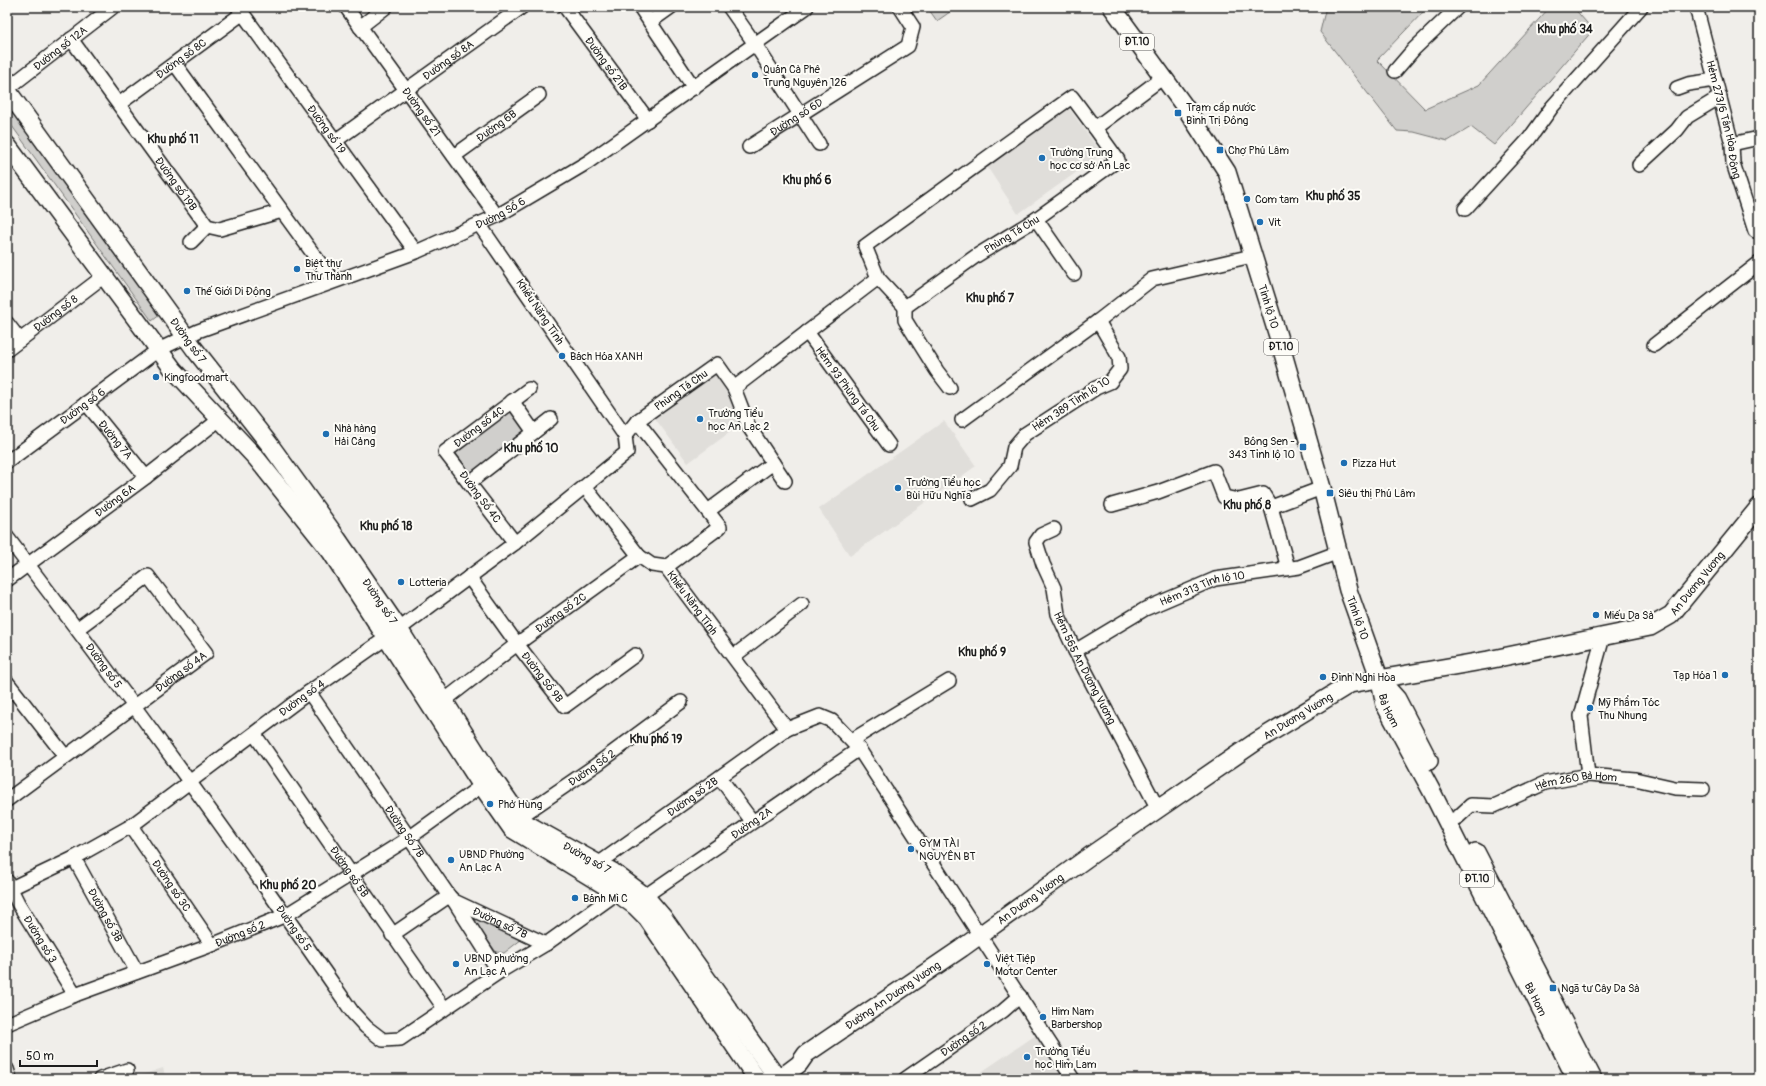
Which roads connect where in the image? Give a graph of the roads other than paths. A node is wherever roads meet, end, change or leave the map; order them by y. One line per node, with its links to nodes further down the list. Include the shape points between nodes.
1 (113, 7): 18 (street, Đường số 12A)
2 (346, 7): 17 (street, Đường số 21)
3 (386, 7): 17 (street)
4 (522, 7): 27 (street, Đường số 8A)
5 (565, 7): 32 (street, Đường số 21B)
6 (640, 7): 16 (street)
7 (671, 7): 16 (street)
8 (729, 7): 19 (street)
9 (807, 7): 19 (street, Đường Số 6)
10 (900, 7): 31 (street, Đường số 6D, via 913,27 908,46)
11 (1112, 7): 22 (main road, Tỉnh lộ 10 / ĐT.10)
12 (1458, 7): 21 (street)
13 (1641, 7): 42 (street, via 1552,107 1529,139)
14 (1696, 7): 23 (street, Hẻm 273/6 Tân Hòa Đông)
15 (240, 10): 20 (street, Đường số 8C); 35 (street, Đường số 19)
16 (650, 22): 24 (street)
17 (360, 27): 27 (street, Đường số 21)
18 (71, 39): 26 (street, Đường số 12A); 30 (street, Đường số 19B)
19 (755, 44): 24 (street, Đường Số 6); 31 (street)
20 (175, 64): 30 (street, Đường số 8C); 43 (street)
21 (1394, 72)
22 (1162, 78): 33 (street); 51 (main road, Tỉnh lộ 10 / ĐT.10, via 1185,107 1227,172)
23 (1715, 80): 25 (street); 29 (street, Hẻm 273/6 Tân Hòa Đông)
24 (694, 88): 32 (street, Đường Số 6)
25 (1677, 88)
26 (7, 90): 61 (main road, Đường số 7)
27 (406, 91): 35 (street, Đường số 8A); 40 (street, Đường số 21)
28 (539, 95): 40 (street, Đường 6B)
29 (1720, 97): 37 (street, Hẻm 273/6 Tân Hòa Đông); 41 (street, via 1687,117 1677,130)
30 (119, 104): 47 (street, Đường số 19B)
31 (800, 114): 36 (street); 39 (street, Đường số 6D)
32 (648, 120): 44 (street, Đường Số 6, via 588,162)
33 (1095, 128): 45 (street, Phùng Tá Chu, via 1118,160); 55 (street, Phùng Tá Chu, via 1072,97 1053,110 864,246)
34 (1759, 138): 37 (street)
35 (335, 141): 50 (street, Đường số 19)
36 (819, 144)
37 (1732, 144): 48 (street, Hẻm 273/6 Tân Hòa Đông, via 1733,163)
38 (7, 145): 54 (main road, Đường số 7)
39 (749, 147)
40 (454, 156): 44 (street, Đường số 21)
41 (1639, 164)
42 (1465, 209)
43 (282, 211): 47 (street, via 220,230); 56 (street)
44 (497, 216): 46 (street, Đường Số 6)
45 (1036, 219): 53 (street); 57 (street, Phùng Tá Chu, via 976,256)
46 (479, 224): 50 (street, Đường Số 6); 76 (street, Khiếu Năng Tĩnh)
47 (207, 226): 49 (street)
48 (1755, 231)
49 (191, 242)
50 (416, 252): 56 (street, Đường Số 6)
51 (1252, 256): 58 (street, via 1152,279); 85 (main road, Tỉnh lộ 10 / ĐT.10)
52 (1759, 263): 63 (street)
53 (1074, 274)
54 (104, 276): 62 (street, Đường số 8); 65 (main road, Đường số 7)
55 (878, 278): 57 (street, Phùng Tá Chu); 60 (street)
56 (333, 281): 61 (street, Đường Số 6)
57 (905, 307): 68 (street, via 905,320)
58 (1098, 321): 73 (street); 86 (street, Hẻm 389 Tỉnh lộ 10, via 1119,357 1120,369 1110,382 1096,388 1025,434 1014,447 1010,466 990,490)
59 (7, 323): 62 (street)
60 (807, 332): 67 (street); 77 (street, Hẻm 93 Phùng Tá Chu)
61 (186, 337): 65 (street, Đường Số 6); 103 (main road, Đường số 7, via 270,445 332,531)
62 (20, 340): 64 (street, Đường số 8)
63 (1654, 345)
64 (7, 350)
65 (158, 350): 69 (street, Đường số 6); 71 (main road, Đường số 7)
66 (530, 388): 70 (street, Đường số 4C)
67 (734, 388): 74 (street, Phùng Tá Chu, via 717,364); 80 (street, Phùng Tá Chu, via 749,427)
68 (950, 388)
69 (86, 402): 79 (street, Đường số 6); 81 (street, Đường 7A)
70 (512, 402): 75 (street, Đường số 4C); 78 (street, Đường số 4C)
71 (220, 419): 81 (street, Đường 6A); 103 (main road, Đường số 7, via 258,459)
72 (551, 419): 75 (street, Đường số 4C)
73 (962, 420)
74 (637, 421): 76 (street, Phùng Tá Chu); 90 (street)
75 (534, 432): 83 (street, Đường số 4C)
76 (625, 436): 84 (street, via 627,452)
77 (889, 445)
78 (445, 452): 83 (street, Đường Số 4C)
79 (7, 462)
80 (773, 463): 82 (street, Phùng Tá Chu); 90 (street)
81 (146, 477): 96 (street, Đường 6A)
82 (785, 481)
83 (469, 483): 93 (street, Đường Số 4C)
84 (585, 487): 93 (street, Đường số 4); 95 (street, Khiếu Năng Tĩnh)
85 (1322, 488): 88 (street); 94 (main road, Tỉnh lộ 10 / ĐT.10)
86 (972, 499)
87 (1112, 505): 88 (street, via 1158,492 1214,471 1224,497 1239,500 1263,494)
88 (1271, 507): 98 (street)
89 (1759, 507): 104 (main road, An Dương Vương, via 1671,615 1650,627)
90 (708, 511): 97 (street, via 720,528)
91 (1054, 529): 106 (street, Hẻm 565 An Dương Vương, via 1041,535 1036,542 1054,588 1058,614)
92 (7, 537): 96 (street, Đường số 5)
93 (515, 543): 99 (street, Đường số 4)
94 (1339, 552): 98 (street, Hẻm 313 Tỉnh lộ 10, via 1300,567); 109 (main road, Tỉnh lộ 10 / ĐT.10, via 1348,590)
95 (639, 556): 97 (street, Khiếu Năng Tĩnh, via 652,565); 105 (street, Đường số 2C)
96 (27, 564): 100 (street, Đường 6A); 102 (street, Đường số 5)
97 (666, 567): 108 (street, Khiếu Năng Tĩnh)
98 (1288, 568): 106 (street, Hẻm 313 Tỉnh lộ 10, via 1215,579 1145,609)
99 (469, 577): 103 (street, Đường số 4); 105 (street, Đường Số 9B)
100 (7, 580)
101 (802, 604): 108 (street)
102 (77, 629): 115 (street, Đường số 5); 115 (street, Đường số 4A, via 148,576 206,652)
103 (393, 633): 112 (street, Đường số 4); 113 (main road, Đường số 7); 123 (main road, Đường số 7)
104 (1603, 637): 109 (main road, An Dương Vương); 120 (street, via 1580,716)
105 (517, 644): 107 (street, Đường Số 9B, via 566,706); 113 (street, Đường số 2C)
106 (1075, 651): 126 (street, Hẻm 565 An Dương Vương)
107 (636, 655)
108 (734, 656): 116 (street, Khiếu Năng Tĩnh)
109 (1380, 680): 126 (main road, An Dương Vương, via 1350,684 1257,741); 128 (main road, Bà Hom / ĐT.10, via 1397,699)
110 (950, 681): 118 (street, Đường 2A)
111 (7, 682): 119 (street)
112 (310, 692): 117 (street, Đường số 4); 131 (street, Đường Số 7B)
113 (445, 700): 123 (main road, Đường số 7)
114 (680, 702): 127 (street, Đường Số 2, via 596,765)
115 (134, 705): 119 (street, Đường số 4A); 122 (street, Đường số 5)
116 (787, 729): 118 (street, via 820,716 832,721); 121 (street, Đường số 2B)
117 (255, 735): 122 (street, Đường số 4); 134 (street, Đường số 5B)
118 (855, 745): 129 (street, Đường 2A); 140 (street)
119 (65, 756): 125 (street, Đường số 4A)
120 (1588, 775): 124 (street, Hẻm 260 Bà Hom, via 1635,779 1675,788); 128 (street, Hẻm 260 Bà Hom, via 1545,783 1494,806 1471,805)
121 (720, 778): 129 (street); 133 (street, Đường số 2B)
122 (189, 782): 130 (street, Đường số 4); 139 (street, Đường số 5)
123 (487, 782): 127 (main road, Đường số 7); 131 (street, Đường số 2); 136 (main road, Đường số 7, via 512,829)
124 (1703, 789)
125 (7, 800)
126 (1158, 809): 140 (main road, An Dương Vương)
127 (520, 817): 133 (main road, Đường số 7, via 525,823)
128 (1453, 820): 158 (main road, Bà Hom / ĐT.10); 159 (main road, Bà Hom / ĐT.10)
129 (752, 821): 137 (street, Đường 2A)
130 (131, 826): 132 (street, Đường số 4); 142 (street, Đường số 3C)
131 (409, 838): 134 (street, Đường số 2); 138 (street, Đường Số 7B)
132 (74, 858): 135 (street, Đường số 4); 144 (street, Đường số 3B)
133 (598, 864): 136 (main road, Đường số 7)
134 (350, 874): 139 (street, Đường số 2); 141 (street, Đường số 5B)
135 (8, 886): 146 (street, Đường số 3)
136 (622, 888): 137 (main road, Đường số 7); 143 (street, Đường số 5); 155 (main road, Đường số 7, via 647,918)
137 (644, 896): 152 (main road, Đường số 7, via 663,917)
138 (451, 898): 141 (street); 143 (street, Đường số 7B); 145 (street, Đường Số 7B)
139 (286, 914): 142 (street, Đường số 2); 148 (street, Đường số 5, via 354,1013 366,1027 383,1040 400,1039)
140 (979, 934): 147 (street); 152 (main road, Đường An Dương Vương, via 806,1054 794,1056)
141 (392, 935): 148 (street, Đường số 5B)
142 (212, 944): 144 (street, Đường số 2)
143 (546, 944): 145 (street, Đường số 5)
144 (137, 972): 146 (street, Đường số 2)
145 (499, 972): 148 (street, Đường số 5)
146 (76, 995): 149 (street, Đường số 2)
147 (1020, 996): 156 (street, Đường số 2, via 1003,1011); 157 (street)
148 (444, 1008)
149 (7, 1024)
150 (7, 1069): 153 (street)
151 (127, 1070): 154 (street)
152 (773, 1077)
153 (10, 1079)
154 (100, 1079)
155 (757, 1079)
156 (905, 1079)
157 (1073, 1079)
158 (1576, 1079)
159 (1593, 1079)

